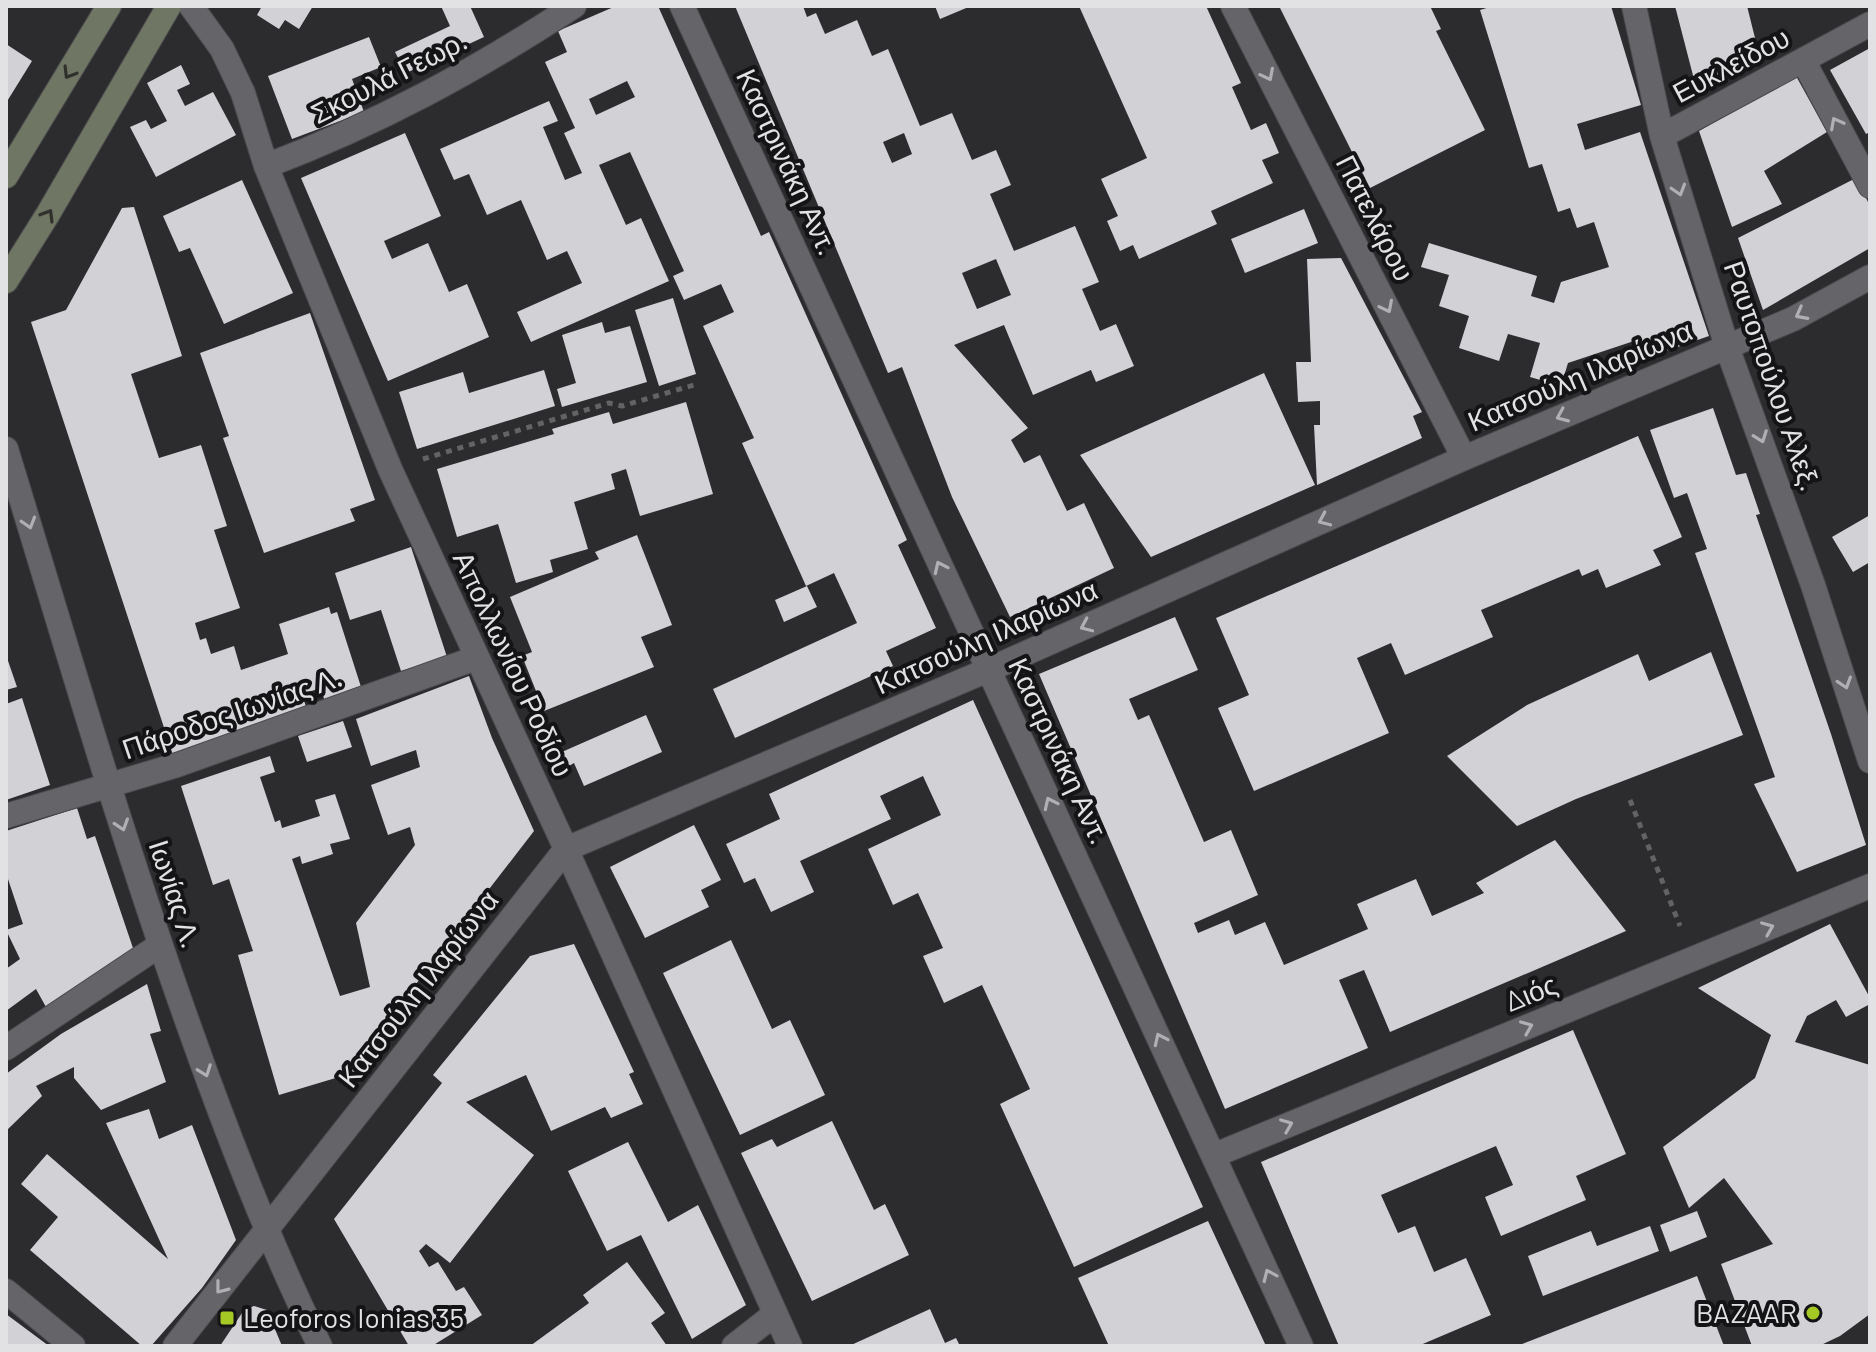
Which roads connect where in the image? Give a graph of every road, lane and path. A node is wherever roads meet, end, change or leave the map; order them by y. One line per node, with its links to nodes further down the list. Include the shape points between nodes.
1 (109, 6): 12 (main road, one-way to 12)
2 (169, 6): 15 (main road, one-way to 2)
3 (191, 6): 11 (street, Απολλωνίου Ροδίου, via 222,49 243,93)
4 (574, 6): 11 (street, Σκουλά Γεωρ., via 429,94 331,142)
5 (682, 6): 22 (street, Καστρινάκη Αντ., one-way to 5)
6 (1233, 6): 19 (street, Πατελάρου, one-way to 19)
7 (1634, 6): 10 (street, Ραυτοπούλου Αλεξ.)
8 (1870, 24): 9 (street, Ευκλείδου)
9 (1803, 60): 10 (street, Ευκλείδου); 13 (street, one-way to 9)
10 (1662, 136): 16 (street, Ραυτοπούλου Αλεξ., one-way to 16)
11 (266, 166): 20 (street, Απολλωνίου Ροδίου)
12 (6, 176)
13 (1870, 186)
14 (1870, 277): 16 (street, Κατσούλη Ιλαρίωνα, one-way to 16)
15 (6, 281)
16 (1727, 347): 19 (street, Κατσούλη Ιλαρίωνα, one-way to 19); 23 (street, Ραυτοπούλου Αλεξ., one-way to 23)
17 (694, 385): 20 (path, via 622,406 609,403)
18 (6, 449): 24 (street, Ιωνίας Λ., one-way to 24)
19 (1464, 458): 22 (street, Κατσούλη Ιλαρίωνα, one-way to 22)
20 (390, 469): 21 (street, Απολλωνίου Ροδίου)
21 (476, 658): 24 (street, Πάροδος Ιωνίας Λ.); 27 (street, Απολλωνίου Ροδίου)
22 (988, 670): 27 (street, Κατσούλη Ιλαρίωνα); 32 (street, Καστρινάκη Αντ., one-way to 22)
23 (1870, 761)
24 (109, 787): 26 (street, Πάροδος Ιωνίας Λ.); 29 (street, Ιωνίας Λ., one-way to 29)
25 (1630, 800): 30 (path)
26 (6, 816)
27 (566, 849): 33 (street, Κατσούλη Ιλαρίωνα); 35 (street, Απολλωνίου Ροδίου)
28 (1870, 886): 30 (street, Διός, one-way to 28)
29 (160, 945): 31 (street); 33 (street, Ιωνίας Λ., one-way to 33)
30 (1693, 959): 32 (street, Διός, one-way to 30)
31 (6, 1048)
32 (1215, 1155): 41 (street, Καστρινάκη Αντ., one-way to 32)
33 (267, 1229): 37 (street, Κατσούλη Ιλαρίωνα, one-way to 37); 38 (street, Ιωνίας Λ.)
34 (6, 1291): 36 (street)
35 (775, 1314): 39 (street); 40 (street, Απολλωνίου Ροδίου)
36 (73, 1346)
37 (175, 1346)
38 (320, 1346)
39 (734, 1346)
40 (790, 1346)
41 (1301, 1346)

